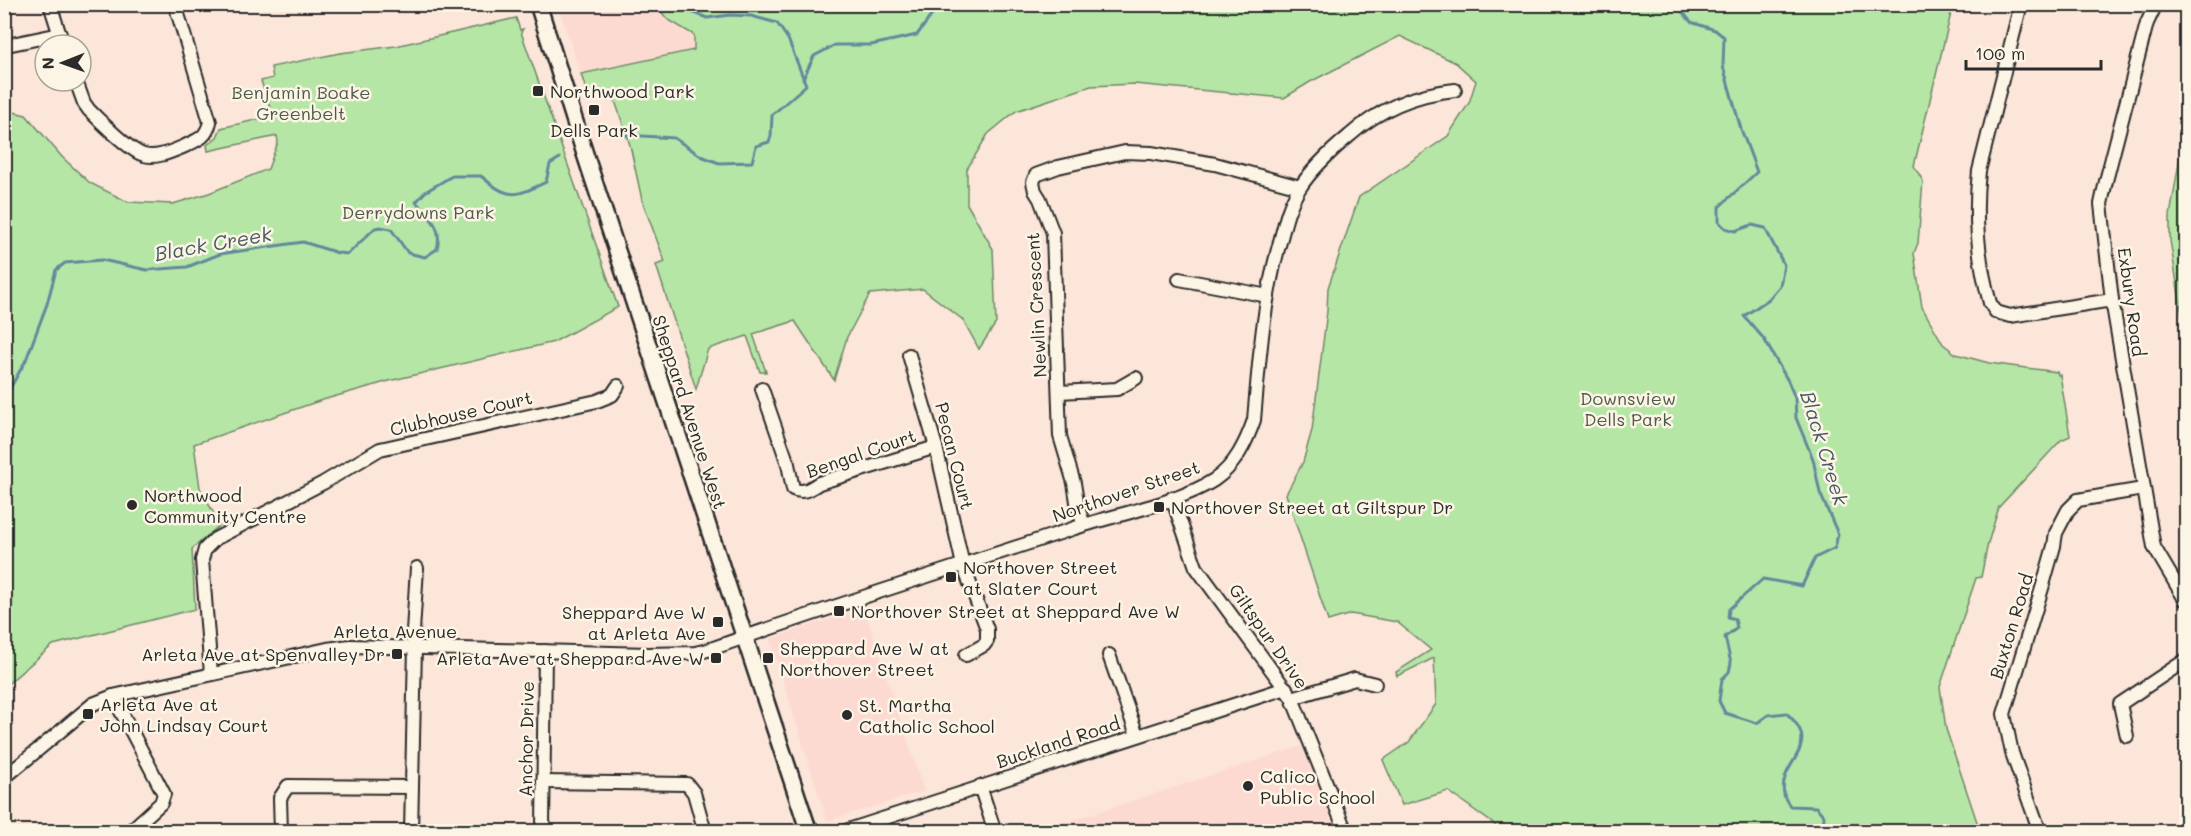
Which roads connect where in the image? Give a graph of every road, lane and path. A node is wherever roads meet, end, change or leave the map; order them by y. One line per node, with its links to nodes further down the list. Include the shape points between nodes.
1 (50, 4): 6 (street)
2 (175, 4): 10 (street, via 210,122 208,133 167,153 144,155 128,146 89,110)
3 (537, 4): 27 (main road, Sheppard Avenue West)
4 (2021, 4): 14 (street, via 1976,196 1977,234 1990,303 1996,312 2010,316)
5 (2156, 4): 14 (street, Exbury Road, via 2147,23 2101,204)
6 (59, 33)
7 (33, 43): 8 (street)
8 (7, 45)
9 (1455, 90): 11 (street, Northover Street, via 1410,99 1367,120)
10 (80, 93)
11 (1300, 187): 13 (street, Northover Street, via 1284,224); 19 (street, Newlin Crescent, via 1215,164 1150,153 1125,152 1036,175 1035,191 1053,233)
12 (1179, 279): 13 (street)
13 (1268, 296): 22 (street, Northover Street, via 1254,420 1246,442 1216,478)
14 (2112, 300): 21 (street, Exbury Road)
15 (909, 355): 20 (street, Pecan Court)
16 (1136, 378): 19 (street, via 1117,389)
17 (618, 386): 33 (street, Clubhouse Court, via 612,396 597,401 380,449 210,543 203,553 202,570)
18 (762, 389): 20 (street, Bengal Court, via 793,489 799,491)
19 (1059, 392): 23 (street, Newlin Crescent, via 1060,436)
20 (936, 447): 24 (street, Pecan Court)
21 (2143, 489): 26 (street, Exbury Road, via 2154,547); 52 (street, Buxton Road, via 2078,500 2055,532 2004,714 2012,753)
22 (1172, 498): 23 (street, Northover Street); 35 (street, Giltspur Drive, via 1196,567)
23 (1084, 525): 24 (street, Northover Street)
24 (963, 566): 27 (street, Northover Street); 30 (street, Pecan Court, via 987,633 984,645)
25 (417, 568): 28 (street)
26 (2187, 601)
27 (745, 637): 29 (street, Arleta Avenue, via 695,653); 48 (main road, Sheppard Avenue West)
28 (415, 647): 29 (street, Arleta Avenue); 33 (street, Arleta Avenue, via 327,648); 42 (street)
29 (545, 651): 40 (street, Anchor Drive)
30 (966, 655)
31 (1109, 655): 37 (street)
32 (2187, 660): 38 (street, via 2120,704)
33 (211, 674): 36 (street, Arleta Avenue)
34 (1375, 684): 35 (street, Buckland Road, via 1355,679)
35 (1289, 693): 37 (street, Buckland Road); 51 (street, Giltspur Drive)
36 (113, 696): 39 (street, Arleta Avenue, via 93,704); 44 (street, via 164,794 161,803)
37 (1137, 735): 41 (street, Buckland Road)
38 (2127, 736)
39 (4, 778)
40 (543, 782): 43 (street, Anchor Drive); 47 (street, via 687,784)
41 (980, 786): 49 (street, Buckland Road); 50 (street)
42 (412, 787): 45 (street, via 288,786 280,798); 46 (street)
43 (543, 828)
44 (129, 831)
45 (281, 831)
46 (411, 831)
47 (705, 831)
48 (809, 831)
49 (842, 831)
50 (995, 831)
51 (1346, 831)
52 (2040, 831)

